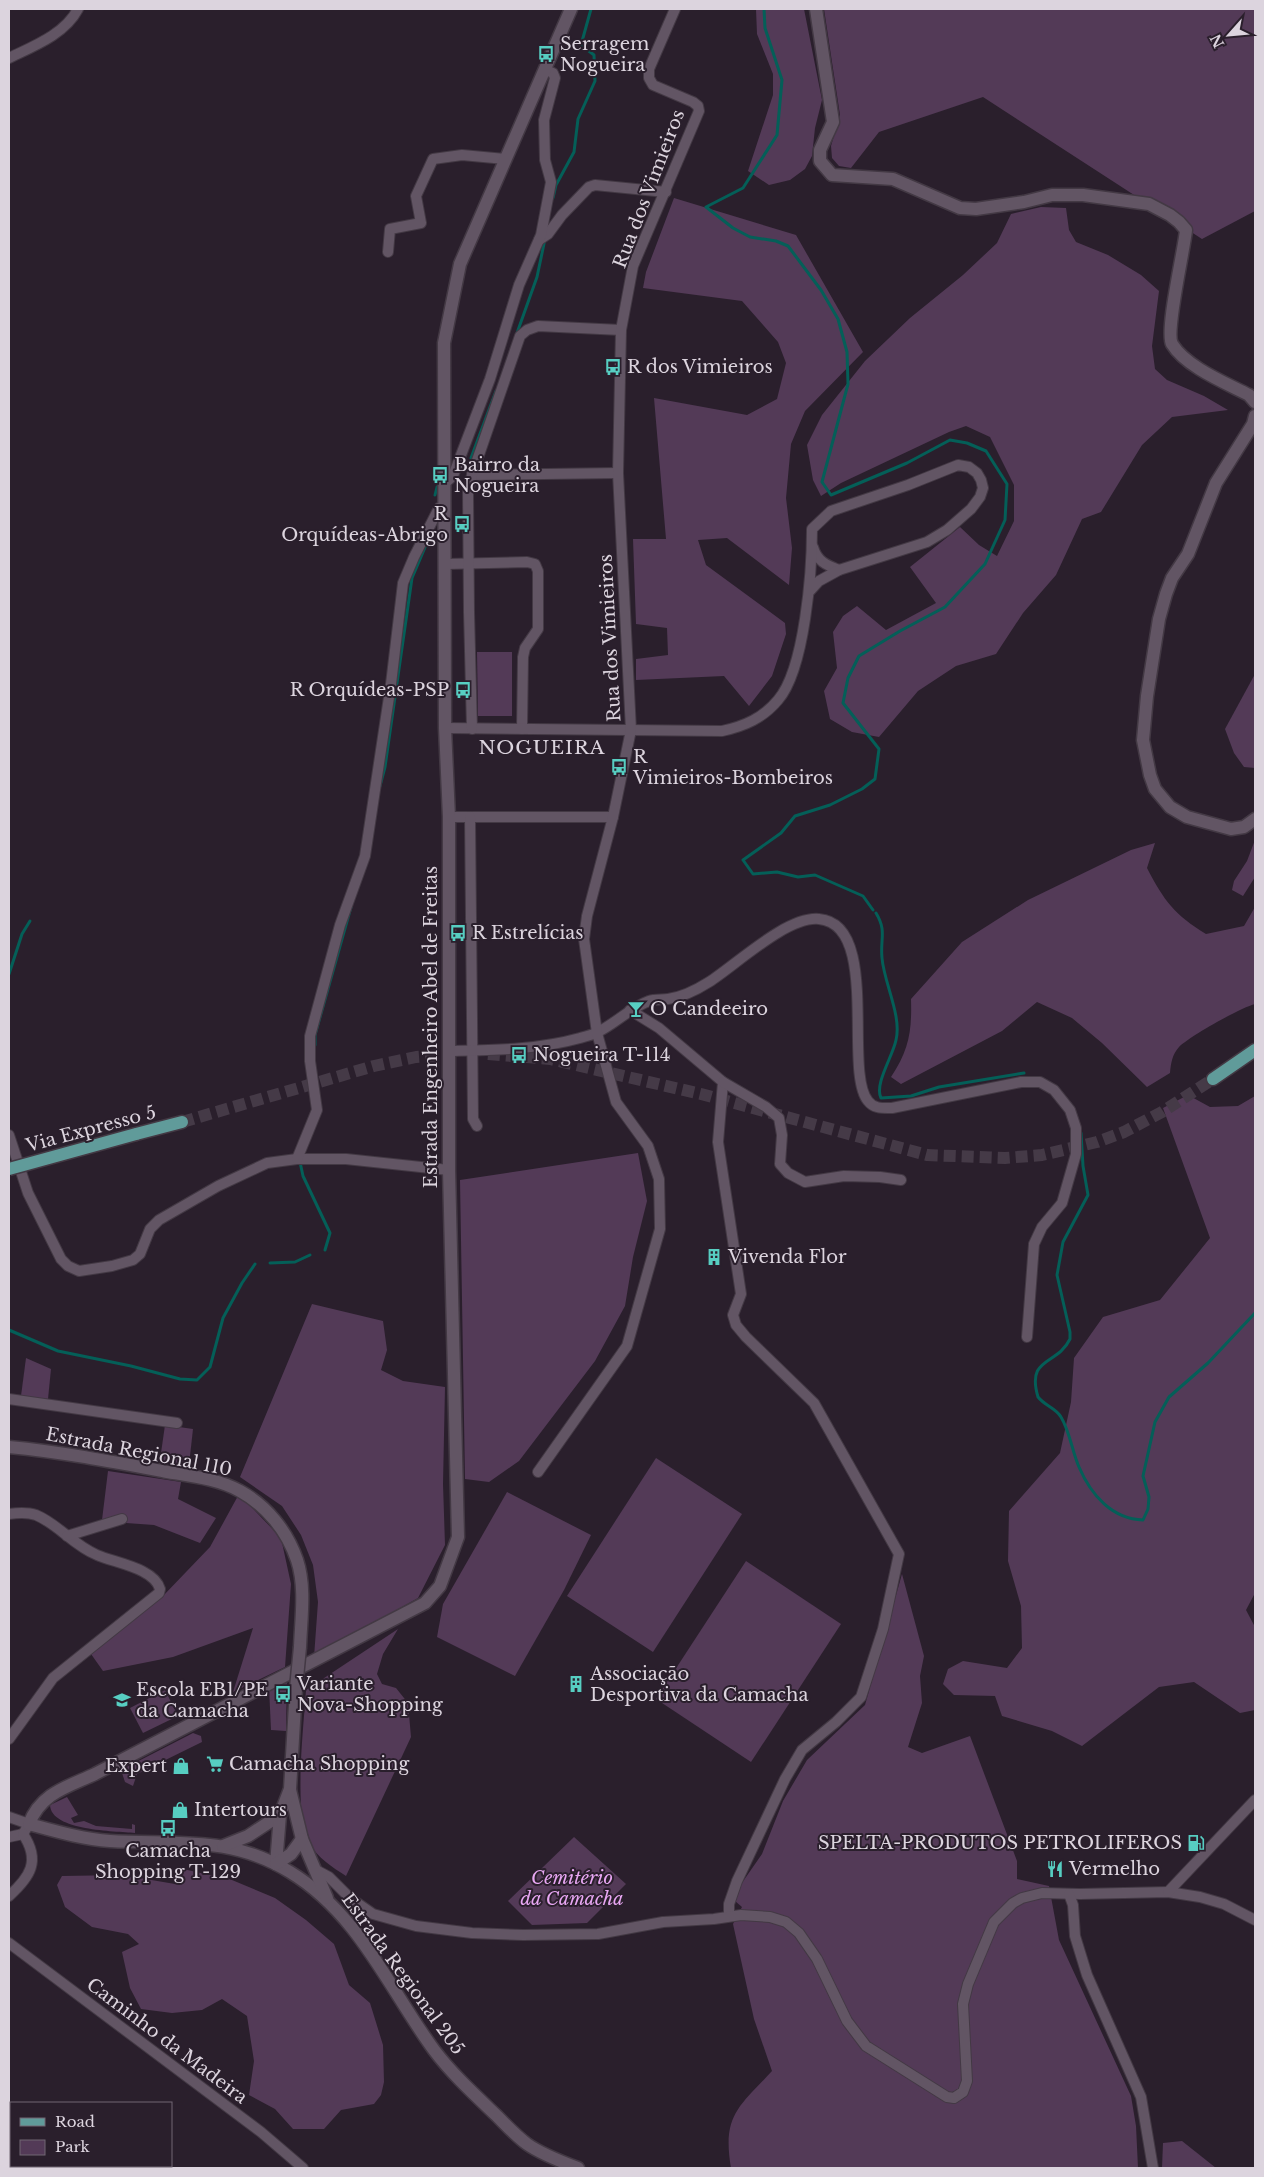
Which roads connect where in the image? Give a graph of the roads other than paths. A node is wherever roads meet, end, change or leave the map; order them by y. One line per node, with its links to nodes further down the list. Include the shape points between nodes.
1 (78, 9): 5 (street, via 67,26)
2 (571, 9): 6 (main road, Estrada Engenheiro Abel de Freitas)
3 (675, 9): 8 (street, Rua dos Vimieiros, via 649,69 649,78 653,85 693,102 699,111)
4 (816, 9): 12 (main road, via 834,122 820,150 820,161 825,169 832,175 893,179 960,208 976,209 1052,195 1083,195 1149,204 1170,215 1186,230 1170,324 1171,342 1197,367 1249,395)
5 (9, 58)
6 (546, 70): 7 (main road, Estrada Engenheiro Abel de Freitas); 9 (street, via 555,78 544,120 545,160 551,182)
7 (505, 159): 10 (street, via 462,155 433,159 416,196 421,223 390,229); 16 (main road, Estrada Engenheiro Abel de Freitas, via 460,264 444,343)
8 (666, 192): 9 (street, via 589,187); 11 (street, Rua dos Vimieiros, via 634,266)
9 (544, 237): 16 (street, via 518,286 490,379 453,476)
10 (388, 252)
11 (620, 330): 14 (street, Rua dos Vimieiros); 15 (street, via 538,326 520,336)
12 (1255, 402)
13 (1255, 416): 30 (main road, via 1216,483 1188,554 1172,578 1158,619 1143,740 1155,789 1170,808 1220,827 1240,829)
14 (618, 473): 15 (street); 26 (street, Rua dos Vimieiros)
15 (472, 476): 19 (street, via 468,492)
16 (445, 484): 17 (main road, Estrada Engenheiro Abel de Freitas)
17 (445, 507): 20 (main road, Estrada Engenheiro Abel de Freitas); 41 (street, via 439,508 403,583 365,856 340,925 310,1036 317,1110)
18 (812, 544): 21 (street, via 821,561); 21 (street, via 812,529 831,511 908,486 958,465 977,473 983,488 980,497 971,510 947,530 927,542); 22 (street)
19 (468, 563): 20 (street); 24 (street); 25 (street, via 527,562 535,564 538,571 538,628 523,657)
20 (446, 564): 23 (main road, Estrada Engenheiro Abel de Freitas)
21 (839, 570): 22 (street, via 819,581)
22 (809, 592): 26 (street, via 795,667 787,688 762,716 743,727 722,731)
23 (446, 728): 24 (street); 27 (main road, Estrada Engenheiro Abel de Freitas)
24 (472, 729): 25 (street)
25 (522, 729): 26 (street)
26 (631, 730): 29 (street, Rua dos Vimieiros)
27 (449, 817): 28 (street); 35 (main road, Estrada Engenheiro Abel de Freitas)
28 (470, 817): 29 (street); 33 (street)
29 (613, 817): 32 (street, Rua dos Vimieiros, via 584,939)
30 (1255, 819)
31 (630, 1010): 32 (street); 37 (street, via 659,1028); 45 (street, via 650,1000 680,996 708,983 785,928 820,919 843,933 853,960 858,998 860,1070 864,1094 872,1104 892,1108 1021,1082 1040,1082 1054,1090 1074,1119 1076,1154 1062,1203 1042,1227 1034,1244)
32 (597, 1033): 33 (street, via 536,1047); 49 (street, Rua dos Vimieiros, via 616,1102 648,1146 659,1179 660,1229 627,1346)
33 (473, 1050): 35 (street); 39 (street, via 473,1119)
34 (1255, 1050): 36 (main road)
35 (449, 1051): 43 (main road, Estrada Engenheiro Abel de Freitas)
36 (1213, 1079)
37 (723, 1082): 44 (street, via 779,1118 782,1135 780,1164 788,1173 805,1182 844,1176 880,1176); 68 (street, via 718,1142 741,1294 733,1315 736,1325 814,1403 899,1554 884,1629 861,1697 802,1750 737,1881 729,1904)
38 (182, 1122): 42 (main road, Via Expresso 5, bridge)
39 (477, 1126)
40 (9, 1135): 41 (street, via 28,1193 61,1259 79,1271 134,1260 140,1254 150,1229 175,1210 268,1163)
41 (297, 1159): 43 (street, via 346,1159)
42 (9, 1169)
43 (449, 1170): 58 (main road, Estrada Engenheiro Abel de Freitas, via 458,1537 440,1586 425,1603 54,1793 35,1809)
44 (901, 1180)
45 (1027, 1337)
46 (9, 1399): 47 (street)
47 (177, 1423)
48 (9, 1447): 54 (main road, Estrada Regional 110, bridge, via 108,1460 219,1483 255,1501 283,1529 298,1562 302,1608)
49 (538, 1472)
50 (9, 1514): 52 (street, via 35,1515)
51 (122, 1519): 52 (street)
52 (67, 1536): 53 (street, via 78,1546 97,1555 138,1568 156,1581 159,1593 53,1678)
53 (9, 1739)
54 (290, 1789): 56 (main road, Estrada Regional 110); 59 (main road, Estrada Regional 110)
55 (1255, 1800): 64 (street)
56 (280, 1815): 59 (main road); 61 (main road, via 248,1836); 62 (main road, Estrada Regional 110)
57 (9, 1818): 58 (street)
58 (26, 1829): 60 (street); 61 (main road, Estrada Regional 205, via 101,1840); 66 (street, via 31,1869)
59 (301, 1834): 62 (main road, via 292,1854); 63 (main road, Estrada Regional 110)
60 (9, 1837)
61 (223, 1846): 62 (main road, Estrada Regional 205, via 249,1852)
62 (276, 1864): 67 (main road, Estrada Regional 205)
63 (314, 1869): 67 (main road, Estrada Regional 110); 68 (street, via 329,1877 350,1898 373,1914 416,1926 472,1933 598,1934 663,1922)
64 (1168, 1892): 65 (street); 69 (street, via 1224,1904)
65 (1069, 1894): 68 (street, via 1027,1896 1013,1903 994,1922 962,2004 967,2081 963,2092 954,2098 947,2097 866,2046 847,2021 817,1959 799,1933 786,1922 770,1917); 73 (street, via 1075,1936 1087,1975 1141,2097)
66 (9, 1896)
67 (328, 1900): 72 (main road, Estrada Regional 205, via 371,1954 434,2050 464,2085 528,2145)
68 (729, 1916)
69 (1255, 1920)
70 (9, 1943): 71 (street, Caminho da Madeira, via 261,2132)
71 (303, 2168)
72 (578, 2168)
73 (1153, 2168)

